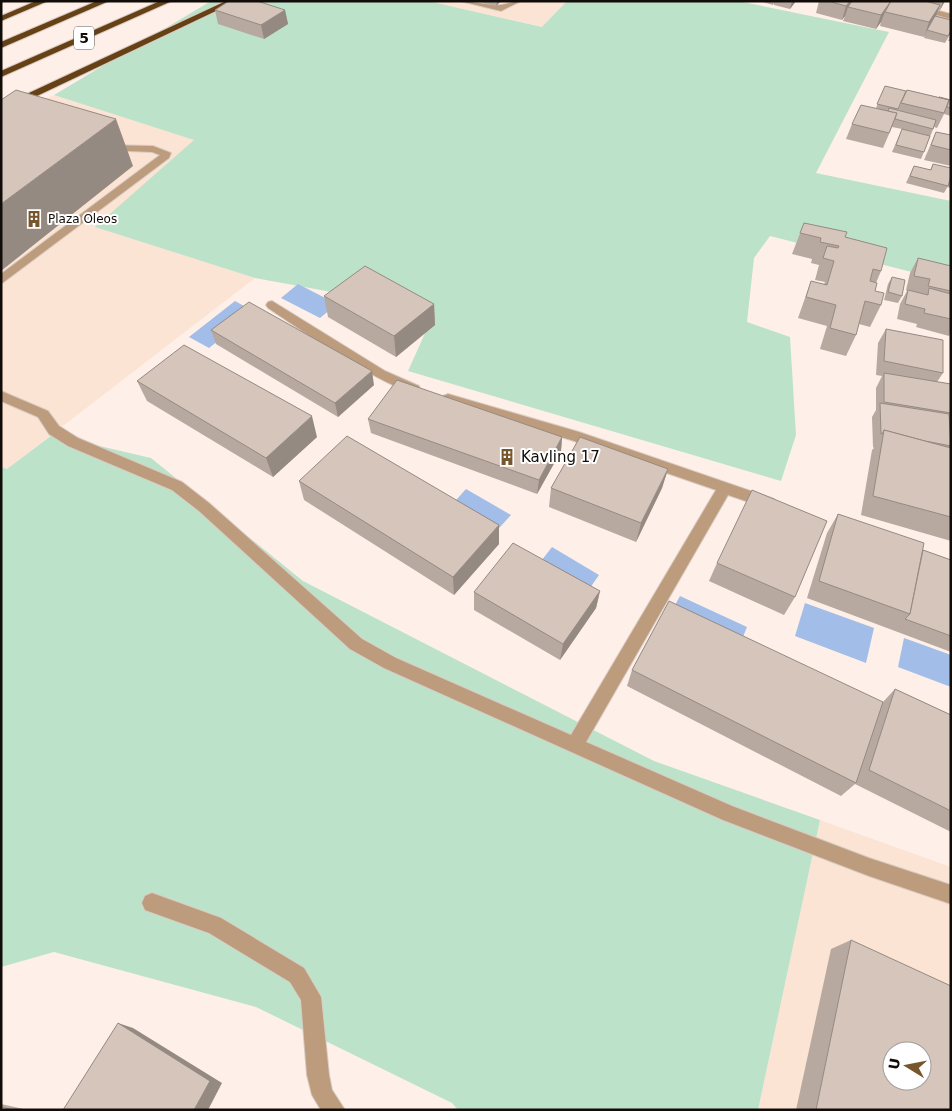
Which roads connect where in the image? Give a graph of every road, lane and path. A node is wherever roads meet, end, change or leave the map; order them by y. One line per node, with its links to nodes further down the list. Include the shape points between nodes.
1 (44, 1): 9 (highway)
2 (105, 1): 10 (highway, 5)
3 (168, 1): 11 (highway, 5)
4 (233, 1): 12 (highway, via 22,105)
5 (464, 1): 6 (street, via 501,8)
6 (518, 1)
7 (890, 1): 8 (street)
8 (951, 17)
9 (1, 19)
10 (1, 45)
11 (1, 74)
12 (1, 110)
13 (99, 146): 14 (street, via 158,149 166,153)
14 (1, 280)
15 (272, 305): 17 (street, via 406,387 574,436)
16 (1, 396): 19 (street, via 43,414 54,430 73,442 177,486 204,506 356,644 390,663)
17 (725, 487): 18 (street); 19 (street)
18 (781, 507)
19 (575, 745): 20 (street, via 729,814)
20 (951, 895)
21 (152, 903): 22 (street, via 214,925 297,976 311,996 318,1075 323,1095)
22 (334, 1110)

